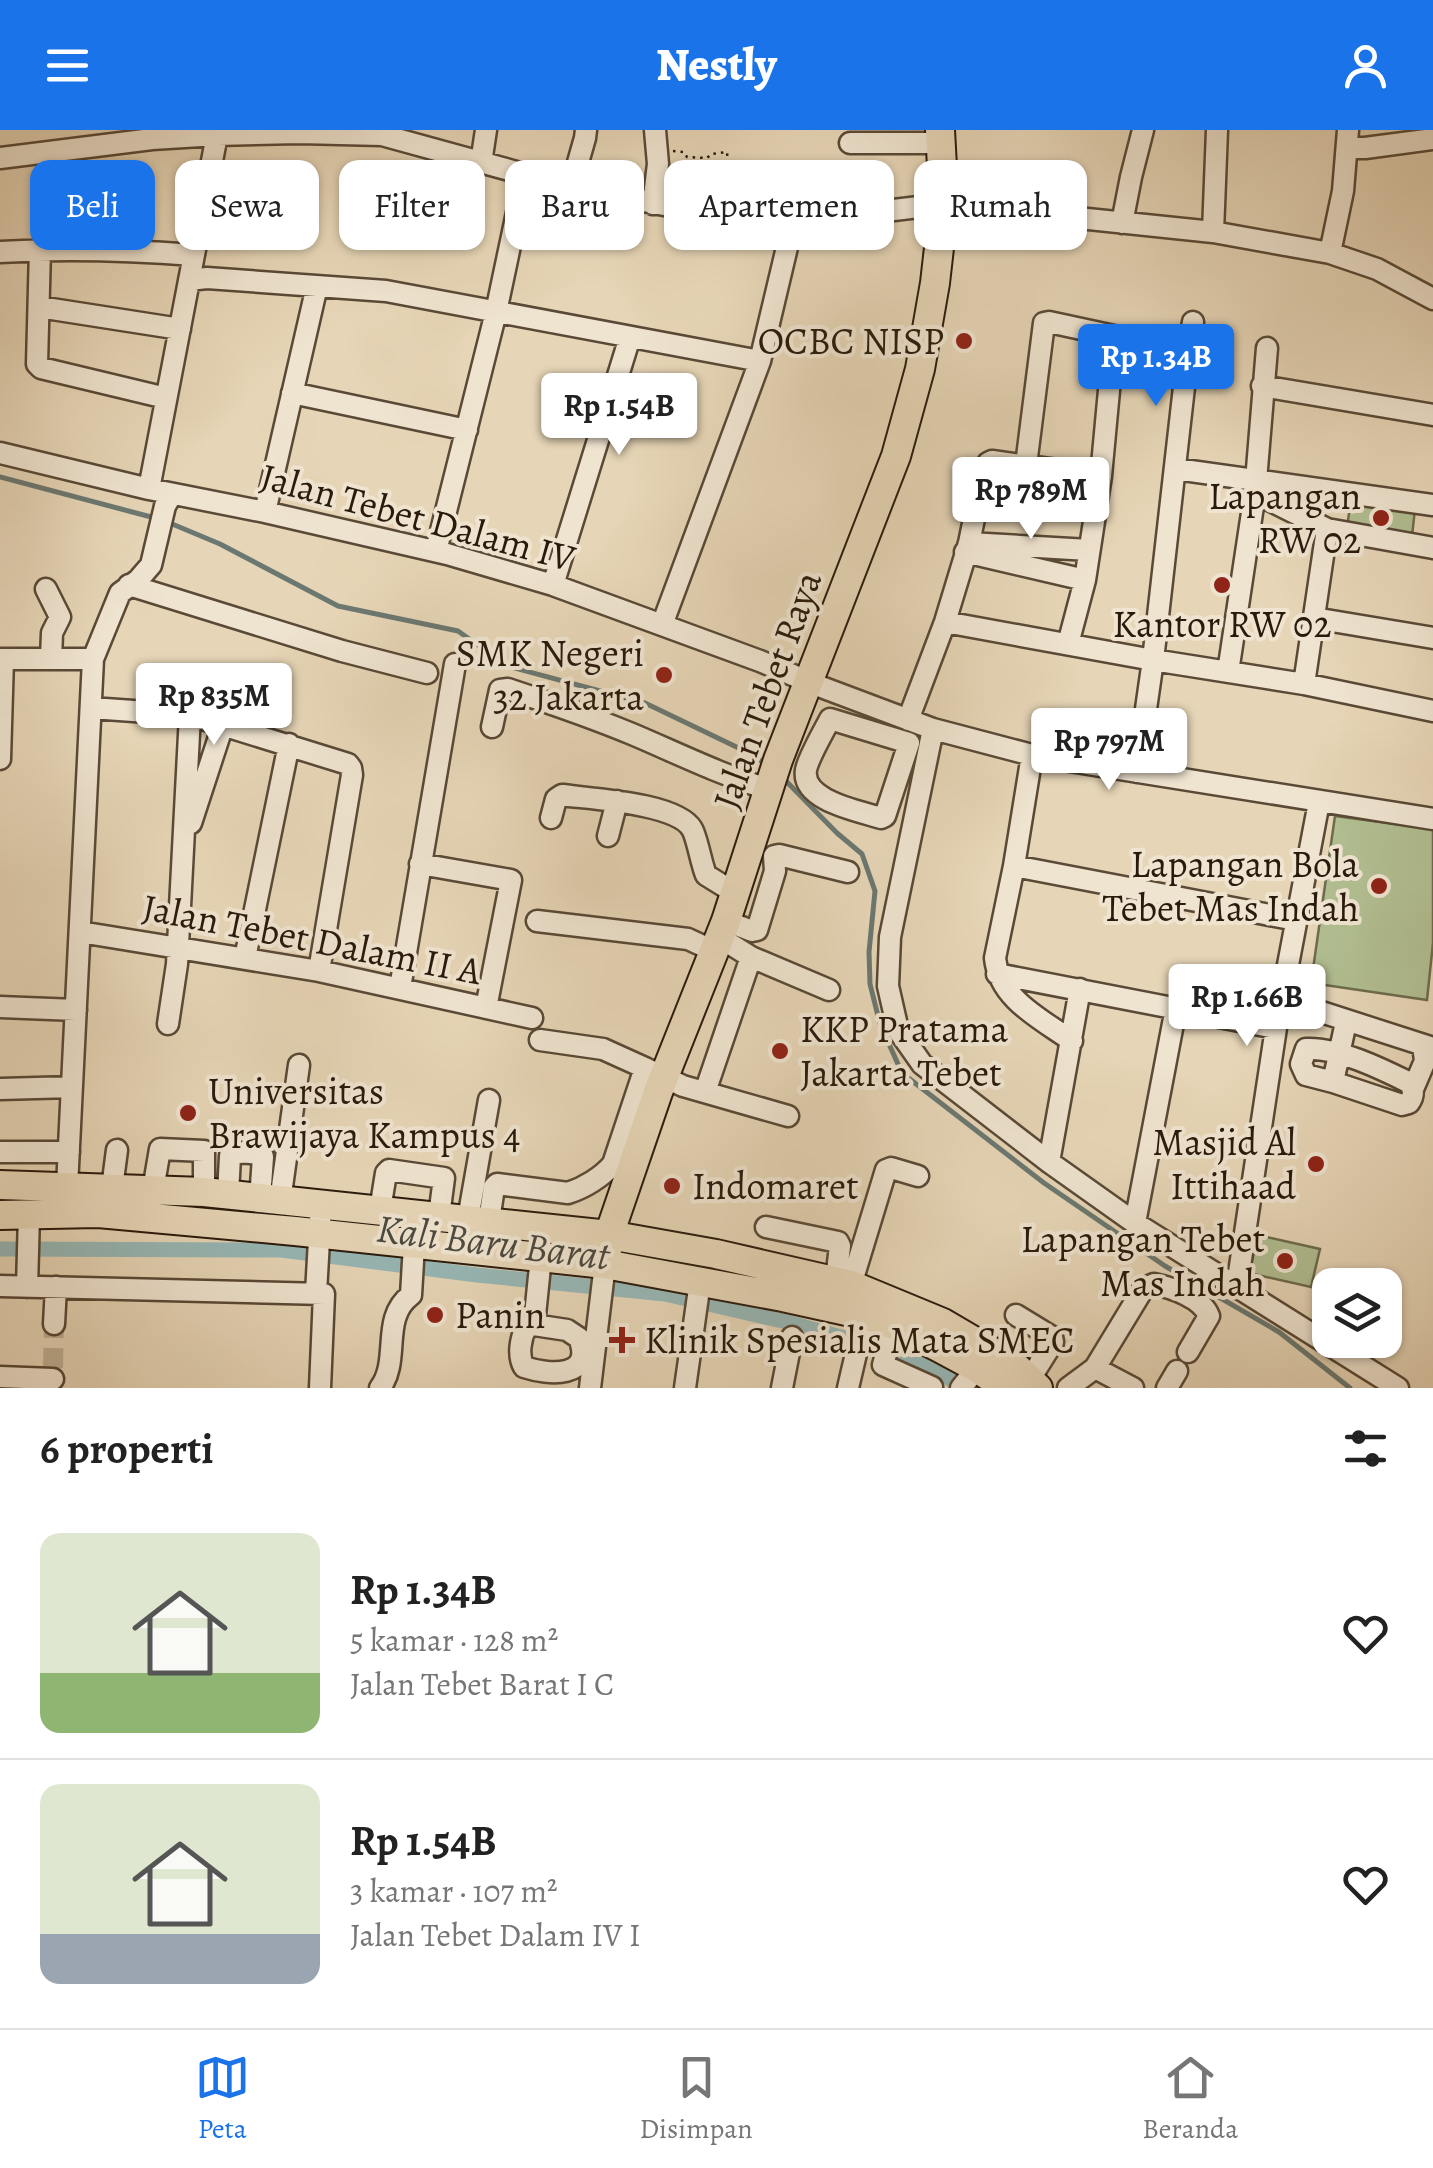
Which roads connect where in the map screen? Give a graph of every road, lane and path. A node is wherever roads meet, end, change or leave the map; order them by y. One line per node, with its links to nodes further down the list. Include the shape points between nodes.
1 (486, 130): 16 (street)
2 (586, 130): 17 (street)
3 (1144, 130): 23 (street)
4 (1217, 130): 24 (street)
5 (299, 132): 7 (street); 15 (street, via 382,135)
6 (152, 135): 7 (street); 12 (street)
7 (217, 135): 32 (street)
8 (941, 136): 13 (street)
9 (656, 139): 18 (path, via 687,157 727,152); 20 (street)
10 (1348, 139): 11 (street, via 1365,148); 31 (street)
11 (1433, 139)
12 (57, 140): 14 (street)
13 (850, 143)
14 (0, 158)
15 (470, 160)
16 (481, 160)
17 (579, 160)
18 (728, 160)
19 (644, 202): 20 (street)
20 (653, 204): 21 (street)
21 (664, 206)
22 (1087, 219): 23 (street)
23 (1122, 223): 24 (street)
24 (1213, 232): 31 (street)
25 (40, 250): 30 (street); 36 (street)
26 (131, 250): 32 (street)
27 (509, 250): 37 (street)
28 (786, 250): 44 (street)
29 (939, 250): 80 (main road, Jalan Tebet Raya, via 920,369 896,456)
30 (0, 252)
31 (1330, 252): 35 (street)
32 (194, 255): 33 (street)
33 (189, 280): 34 (street); 39 (street)
34 (318, 286): 37 (street); 46 (street)
35 (1433, 300)
36 (38, 307): 39 (street); 47 (street, via 42,368)
37 (496, 312): 40 (street); 49 (street)
38 (1194, 322): 43 (street)
39 (180, 330): 47 (street)
40 (630, 337): 44 (street); 66 (street)
41 (1114, 337): 43 (street); 51 (street, via 1049,322 1042,327); 53 (street)
42 (1267, 348): 45 (street)
43 (1188, 352): 52 (street)
44 (760, 361): 70 (street)
45 (1262, 386): 48 (street); 54 (street)
46 (292, 393): 49 (street); 58 (street)
47 (166, 398): 55 (street)
48 (1433, 415)
49 (466, 430): 63 (street)
50 (0, 453): 55 (street, Jalan Tebet Dalam IV)
51 (1026, 465): 53 (street); 60 (street, via 988,464)
52 (1176, 470): 54 (street); 76 (street)
53 (1101, 476): 62 (street)
54 (1256, 487): 57 (street); 59 (street); 78 (street)
55 (149, 489): 56 (street, Jalan Tebet Dalam IV)
56 (169, 500): 58 (street, Jalan Tebet Dalam IV); 65 (street, via 151,566)
57 (1433, 505)
58 (265, 512): 63 (street, Jalan Tebet Dalam IV)
59 (1327, 528): 61 (street); 68 (street)
60 (967, 548): 62 (street); 64 (street); 69 (street)
61 (1433, 548)
62 (1089, 550): 64 (street)
63 (436, 551): 66 (street, Jalan Tebet Dalam IV)
64 (1084, 580): 72 (street)
65 (130, 585): 75 (street, via 115,602); 79 (street)
66 (552, 586): 70 (street, Jalan Tebet Dalam IV)
67 (46, 589): 74 (street, via 60,617)
68 (1314, 618): 71 (street); 81 (street)
69 (945, 622): 72 (street); 86 (street)
70 (662, 625): 80 (street, Jalan Tebet Dalam IV)
71 (1433, 638)
72 (1068, 644): 76 (street)
73 (2, 659): 74 (street); 93 (street)
74 (51, 659): 75 (street)
75 (93, 659): 82 (street)
76 (1154, 660): 78 (street); 94 (street)
77 (455, 664): 103 (street)
78 (1228, 672): 81 (street)
79 (428, 673)
80 (808, 682): 83 (street, Jalan Tebet Dalam IV); 95 (main road, Jalan Tebet Raya)
81 (1304, 684): 84 (street)
82 (91, 708): 85 (street); 110 (street)
83 (882, 709): 86 (street, Jalan Tebet Dalam IV); 90 (street)
84 (1433, 711)
85 (190, 715): 87 (street); 101 (street)
86 (908, 720): 89 (street, Jalan Tebet Dalam IV)
87 (223, 725): 91 (street); 101 (street)
88 (492, 726): 95 (street, via 500,690 508,688 708,768)
89 (933, 729): 92 (street, Jalan Tebet Dalam IV); 144 (street, via 890,936 888,986 898,1030 922,1064)
90 (872, 732): 90 (street, via 830,719 807,782 817,797 881,818 909,743)
91 (288, 744): 114 (street); 115 (street, via 352,768)
92 (1032, 755): 94 (street, Jalan Tebet Dalam IV); 104 (street)
93 (0, 759)
94 (1137, 772): 97 (street, Jalan Tebet Dalam IV)
95 (773, 775): 102 (main road, Jalan Tebet Raya)
96 (616, 801): 98 (street, via 562,795); 100 (street); 107 (street, via 689,825 706,876)
97 (1319, 802): 99 (street, Jalan Tebet Dalam IV); 108 (street)
98 (550, 818)
99 (1433, 819)
100 (608, 836)
101 (184, 847): 112 (street)
102 (745, 863): 105 (street); 107 (main road, Jalan Tebet Raya)
103 (420, 864): 117 (street); 122 (street, via 511,880)
104 (1014, 866): 108 (street); 116 (street)
105 (775, 872): 106 (street, via 779,855); 111 (street, via 757,930)
106 (848, 872)
107 (736, 892): 111 (main road, Jalan Tebet Raya)
108 (1296, 920): 120 (street)
109 (537, 921): 111 (street, via 688,940)
110 (80, 932): 112 (street, Jalan Tebet Dalam II A); 124 (street)
111 (720, 936): 113 (street); 134 (main road, Jalan Tebet Raya)
112 (176, 947): 114 (street, Jalan Tebet Dalam II A); 127 (street)
113 (751, 957): 119 (street); 139 (street)
114 (245, 958): 115 (street, Jalan Tebet Dalam II A)
115 (319, 971): 117 (street, Jalan Tebet Dalam II A)
116 (997, 974): 118 (street); 130 (street, via 1008,992)
117 (400, 988): 122 (street, Jalan Tebet Dalam II A)
118 (1080, 989): 123 (street); 130 (street)
119 (829, 990)
120 (1281, 998): 126 (street); 128 (street)
121 (0, 1007): 124 (street)
122 (486, 1008): 125 (street, Jalan Tebet Dalam II A)
123 (1176, 1008): 128 (street); 157 (street)
124 (76, 1010): 137 (street)
125 (532, 1018)
126 (1346, 1022): 131 (street); 132 (street)
127 (168, 1024)
128 (1276, 1028): 165 (street)
129 (540, 1040): 134 (street, via 604,1049)
130 (1072, 1040): 144 (street)
131 (1428, 1047): 138 (street)
132 (1339, 1053): 135 (street); 135 (street, via 1312,1048 1302,1056 1306,1076); 138 (street)
133 (299, 1065): 154 (street)
134 (654, 1072): 139 (street); 148 (street, via 607,1171 568,1193); 159 (main road, Jalan Tebet Raya)
135 (1333, 1082): 138 (street, via 1402,1105)
136 (0, 1088): 137 (street)
137 (72, 1088): 143 (street)
138 (1413, 1088)
139 (705, 1092): 140 (street)
140 (788, 1116)
141 (116, 1150): 149 (street)
142 (0, 1152): 143 (street)
143 (69, 1152): 147 (street)
144 (1049, 1162): 157 (street)
145 (918, 1176): 164 (street, via 886,1170)
146 (0, 1185): 147 (main road)
147 (67, 1186): 149 (main road)
148 (494, 1187): 156 (street); 156 (street, via 495,1096)
149 (112, 1188): 150 (main road)
150 (154, 1190): 151 (main road); 151 (street, via 160,1149 204,1152)
151 (216, 1193): 154 (main road); 154 (street, via 230,1156 260,1154)
152 (380, 1210): 153 (main road); 153 (street, via 389,1170 444,1178); 154 (main road)
153 (439, 1216): 156 (main road)
154 (299, 1218): 155 (main road, via 98,1214); 160 (main road); 167 (street)
155 (18, 1220): 163 (street)
156 (478, 1220): 159 (main road)
157 (1135, 1223): 165 (street)
158 (766, 1227): 164 (street, via 838,1242)
159 (609, 1234): 162 (main road, Jalan Tebet Raya); 164 (main road)
160 (414, 1255): 161 (main road); 184 (street, via 411,1296 397,1309)
161 (540, 1266): 162 (main road); 170 (street)
162 (604, 1269): 168 (main road); 185 (street)
163 (17, 1279): 166 (street)
164 (844, 1282): 181 (main road, via 943,1323)
165 (1238, 1286): 191 (street)
166 (56, 1287): 167 (street); 171 (street)
167 (317, 1287): 183 (street, via 324,1294)
168 (699, 1295): 172 (main road); 186 (street)
169 (1016, 1315): 181 (street, via 1053,1342)
170 (534, 1316): 179 (street, via 579,1338 580,1362); 179 (street, via 520,1361)
171 (54, 1324)
172 (863, 1324): 173 (main road); 188 (street)
173 (894, 1325): 180 (main road); 182 (street, via 884,1365)
174 (792, 1338): 187 (street)
175 (1188, 1352): 176 (street, via 1208,1311 1154,1284 1143,1288)
176 (1096, 1368): 189 (street); 190 (street)
177 (0, 1378): 178 (street)
178 (53, 1378)
179 (565, 1380)
180 (968, 1380): 181 (main road)
181 (1018, 1382)
182 (932, 1386)
183 (320, 1388)
184 (380, 1388)
185 (590, 1388)
186 (685, 1388)
187 (782, 1388)
188 (848, 1388)
189 (1068, 1388)
190 (1133, 1388)
191 (1398, 1388)

